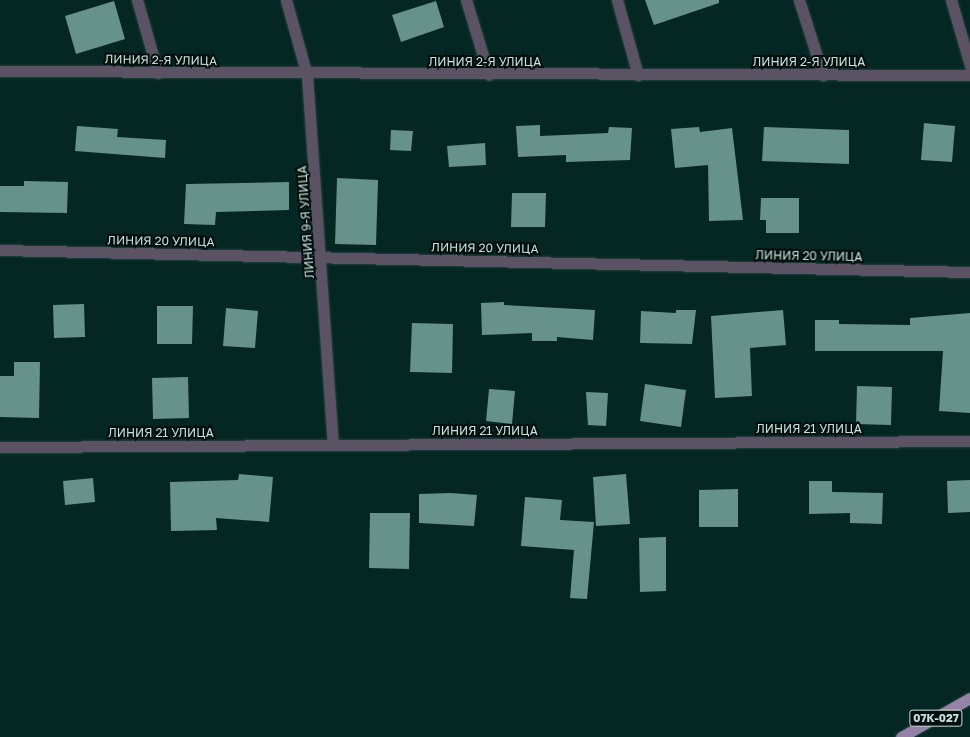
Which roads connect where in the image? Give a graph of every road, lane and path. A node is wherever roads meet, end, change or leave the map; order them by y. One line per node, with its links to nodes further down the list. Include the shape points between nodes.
1 (137, 0): 9 (street)
2 (286, 0): 10 (street, ЛИНИЯ 9-Я УЛИЦА)
3 (466, 0): 11 (street)
4 (617, 0): 12 (street)
5 (799, 0): 13 (street)
6 (951, 0): 7 (street)
7 (970, 65)
8 (0, 71): 9 (street, ЛИНИЯ 2-Я УЛИЦА)
9 (158, 73): 10 (street, ЛИНИЯ 2-Я УЛИЦА)
10 (307, 74): 11 (street, ЛИНИЯ 2-Я УЛИЦА); 16 (street, ЛИНИЯ 9-Я УЛИЦА)
11 (489, 74): 12 (street, ЛИНИЯ 2-Я УЛИЦА)
12 (638, 75): 13 (street, ЛИНИЯ 2-Я УЛИЦА)
13 (823, 75): 14 (street, ЛИНИЯ 2-Я УЛИЦА)
14 (970, 75)
15 (0, 250): 16 (street, ЛИНИЯ 20 УЛИЦА)
16 (322, 258): 17 (street, ЛИНИЯ 20 УЛИЦА); 19 (street, ЛИНИЯ 9-Я УЛИЦА)
17 (970, 272)
18 (970, 441): 19 (street, ЛИНИЯ 21 УЛИЦА)
19 (334, 445): 20 (street, ЛИНИЯ 21 УЛИЦА)
20 (0, 447)
21 (970, 698): 22 (main road, 07К-027)
22 (901, 737)

